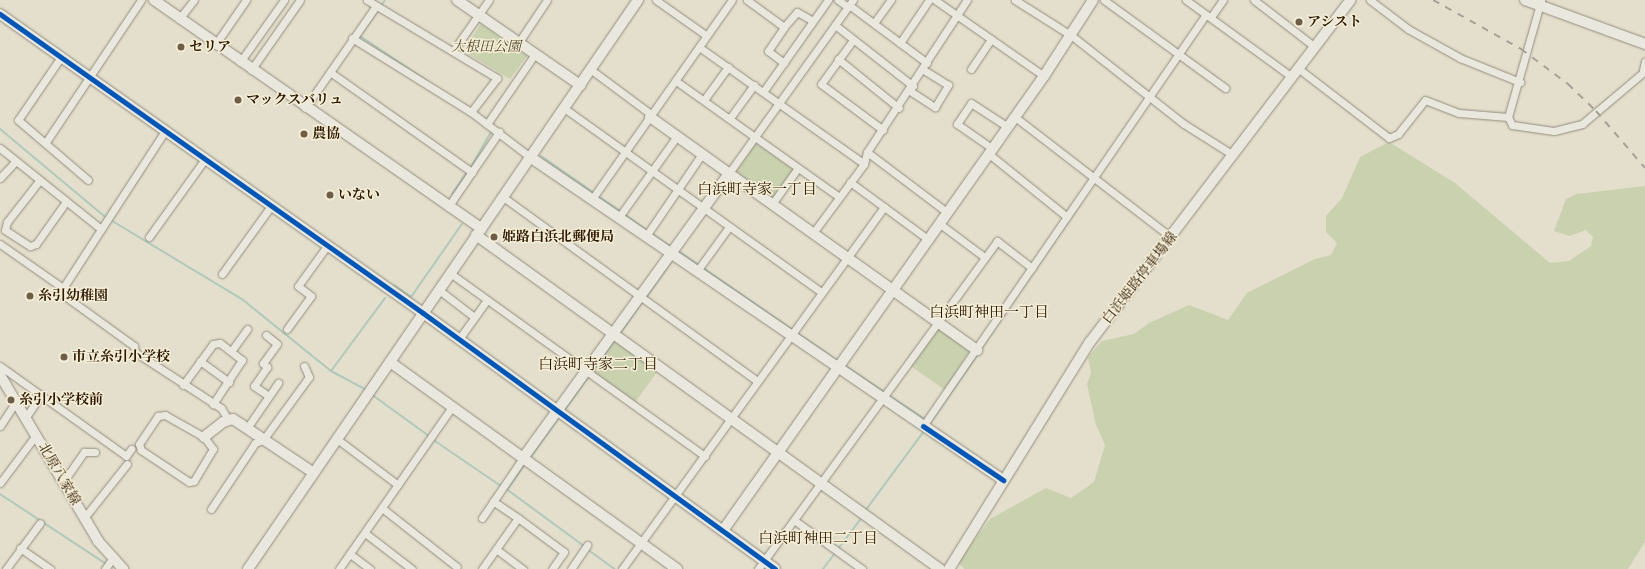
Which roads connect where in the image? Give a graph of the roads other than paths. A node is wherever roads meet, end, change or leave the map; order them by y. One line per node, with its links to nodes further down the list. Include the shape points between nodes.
1 (141, 0): 69 (street)
2 (154, 0): 37 (street)
3 (194, 0): 37 (street)
4 (246, 0): 50 (street)
5 (284, 0): 59 (street)
6 (300, 0): 64 (street)
7 (367, 0): 32 (street)
8 (457, 0): 34 (street)
9 (488, 0): 34 (street)
10 (547, 0): 47 (street)
11 (638, 0): 65 (street)
12 (656, 0): 42 (street)
13 (732, 0): 42 (street)
14 (747, 0): 41 (street)
15 (828, 0): 38 (street)
16 (838, 0): 31 (street)
17 (892, 0): 39 (street)
18 (929, 0): 48 (street)
19 (934, 0): 35 (street)
20 (967, 0): 35 (street)
21 (1015, 0): 43 (street)
22 (1093, 0): 43 (street)
23 (1104, 0): 55 (street)
24 (1186, 0): 36 (street)
25 (1223, 0): 36 (street)
26 (1254, 0): 52 (street)
27 (1351, 0): 52 (street, 白浜姫路停車場線)
28 (1370, 0): 72 (street, via 1408,29 1460,58)
29 (1525, 0): 30 (street)
30 (1541, 3): 49 (street); 72 (street)
31 (850, 4): 39 (street); 40 (street)
32 (376, 6): 44 (street); 53 (street)
33 (0, 14): 56 (street)
34 (478, 15): 47 (street); 53 (street)
35 (957, 15): 45 (street); 61 (street)
36 (1209, 16): 55 (street); 68 (street)
37 (179, 19): 50 (street)
38 (813, 21): 41 (street, via 797,12); 60 (street)
39 (874, 24): 48 (street)
40 (835, 25): 46 (street); 80 (street)
41 (784, 27): 60 (street, via 768,51)
42 (707, 36): 51 (street)
43 (1072, 36): 70 (street); 78 (street)
44 (352, 38): 67 (street); 84 (street)
45 (991, 39): 63 (street); 70 (street)
46 (853, 40): 57 (street); 75 (street)
47 (518, 42): 54 (street)
48 (900, 43): 61 (street)
49 (1645, 44)
50 (215, 45): 59 (street)
51 (699, 47): 62 (street); 71 (street)
52 (1315, 47): 68 (street, 白浜姫路停車場線)
53 (453, 52): 84 (street, via 497,78)
54 (535, 54): 73 (street); 89 (street)
55 (1178, 54): 76 (street); 78 (street)
56 (61, 57): 69 (street); 96 (street, via 18,120)
57 (838, 59): 83 (street); 91 (street, via 821,84 823,88)
58 (1645, 61): 66 (street)
59 (240, 62): 64 (street)
60 (784, 63): 77 (street)
61 (925, 66): 75 (street); 75 (street, via 948,85 935,106)
62 (728, 67): 74 (street); 79 (street)
63 (971, 68)
64 (251, 70): 81 (street)
65 (590, 70): 73 (street); 85 (street)
66 (1644, 71): 87 (street, via 1582,124 1554,131 1512,125)
67 (330, 72): 81 (street); 109 (street)
68 (1296, 73): 87 (street, via 1389,138 1398,134 1425,100 1459,113); 102 (street, 白浜姫路停車場線)
69 (89, 76): 92 (street); 96 (street)
70 (1044, 76): 86 (street)
71 (676, 81): 79 (street); 85 (street)
72 (1520, 82): 87 (street)
73 (580, 85): 82 (street)
74 (754, 85): 77 (street); 88 (street)
75 (912, 88): 83 (street)
76 (1225, 88)
77 (763, 92): 80 (street)
78 (1148, 97): 102 (street); 114 (street)
79 (704, 100): 88 (street)
80 (779, 104): 95 (street); 106 (street)
81 (304, 108): 123 (street)
82 (564, 108): 98 (street); 103 (street)
83 (899, 108): 91 (street)
84 (471, 112): 89 (street)
85 (651, 116): 94 (street); 98 (street)
86 (1015, 117): 90 (street); 114 (street)
87 (1508, 117)
88 (730, 118): 95 (street)
89 (487, 124): 93 (street)
90 (1008, 127): 100 (street); 100 (street, via 971,103 957,124)
91 (883, 130): 99 (street)
92 (164, 131): 104 (street); 131 (street)
93 (499, 132): 103 (street); 109 (street)
94 (677, 136): 101 (street); 108 (street)
95 (755, 137): 107 (street); 110 (street)
96 (46, 142): 112 (street, via 53,153)
97 (0, 148): 105 (street)
98 (626, 152): 108 (street); 117 (street)
99 (867, 152): 106 (street); 126 (street)
100 (991, 152): 126 (street); 128 (street)
101 (702, 154): 110 (street); 116 (street)
102 (1233, 155): 136 (street, 白浜姫路停車場線)
103 (530, 157): 117 (street); 118 (street)
104 (206, 159): 122 (street); 135 (street)
105 (16, 161): 111 (street); 113 (street)
106 (864, 164): 115 (street)
107 (798, 168): 119 (street); 121 (street)
108 (652, 171): 116 (street); 127 (street)
109 (472, 172): 123 (street)
110 (729, 173): 121 (street); 125 (street)
111 (0, 178)
112 (88, 180)
113 (39, 181): 120 (street); 120 (street, via 7,222 5,230 30,246 36,244)
114 (1094, 181): 128 (street); 136 (street)
115 (850, 182): 119 (street); 124 (street)
116 (677, 190): 125 (street); 134 (street)
117 (595, 196): 127 (street)
118 (503, 197): 132 (street); 151 (street)
119 (839, 197): 133 (street)
120 (65, 203): 131 (street)
121 (772, 204): 133 (street)
122 (271, 206): 139 (street); 146 (street)
123 (448, 207): 132 (street)
124 (884, 207): 137 (street); 142 (street)
125 (703, 209): 130 (street); 140 (street)
126 (948, 213): 129 (street)
127 (619, 217): 134 (street)
128 (1067, 217): 144 (street)
129 (940, 224): 137 (street); 141 (street)
130 (729, 227): 143 (street); 150 (street)
131 (100, 229): 147 (street)
132 (479, 232): 145 (street); 158 (street)
133 (813, 233): 142 (street)
134 (646, 236): 140 (street)
135 (149, 237)
136 (1171, 237): 199 (street, 白浜姫路停車場線, via 1090,342)
137 (929, 240): 149 (street)
138 (0, 244): 147 (street)
139 (327, 246): 153 (street); 157 (street, via 298,286 311,296)
140 (674, 249): 143 (street); 151 (street)
141 (983, 256): 144 (street, via 997,241); 155 (street)
142 (847, 257): 149 (street); 150 (street)
143 (700, 267): 160 (street)
144 (1032, 268): 163 (street)
145 (450, 273): 148 (street); 152 (street)
146 (222, 274)
147 (63, 288): 174 (street, via 62,294)
148 (439, 290): 153 (street); 154 (street)
149 (894, 290): 155 (street); 168 (street)
150 (821, 292): 160 (street)
151 (644, 299): 158 (street); 171 (street)
152 (487, 300): 154 (street); 169 (street)
153 (423, 313): 161 (street); 165 (street)
154 (474, 317): 161 (street)
155 (937, 322): 163 (street); 176 (street)
156 (247, 328): 162 (street)
157 (287, 329)
158 (614, 334): 169 (street); 184 (street)
159 (266, 335): 177 (street, via 277,344 262,363 267,367 254,386)
160 (790, 336): 168 (street); 171 (street)
161 (459, 339): 181 (street)
162 (232, 350): 164 (street, via 220,343 213,344); 172 (street, via 242,360)
163 (977, 350): 185 (street)
164 (200, 361): 172 (street); 174 (street)
165 (390, 362): 180 (street); 190 (street)
166 (0, 366): 175 (street)
167 (304, 366): 191 (street, via 309,377)
168 (838, 368): 176 (street); 193 (street)
169 (587, 371): 181 (street); 195 (street)
170 (0, 375): 178 (street, 北原八家線)
171 (758, 381): 184 (street)
172 (229, 382): 179 (street)
173 (278, 383): 177 (street)
174 (183, 385): 179 (street)
175 (41, 395): 182 (street); 192 (street, via 126,456)
176 (884, 395): 185 (street); 202 (street)
177 (269, 396): 187 (street)
178 (16, 401): 182 (street, 北原八家線); 186 (street)
179 (213, 404): 183 (street, via 225,412)
180 (452, 407): 196 (street); 203 (street)
181 (558, 411): 196 (street); 204 (street)
182 (26, 418): 188 (street, 北原八家線)
183 (228, 419): 187 (street); 189 (street)
184 (732, 419): 193 (street); 195 (street)
185 (926, 425): 199 (street)
186 (0, 426)
187 (247, 428): 191 (street)
188 (36, 435): 200 (street, 北原八家線); 201 (street)
189 (204, 437): 189 (street, via 213,453 189,482 141,450 139,444 162,415)
190 (337, 439): 198 (street); 203 (street)
191 (263, 440): 198 (street); 206 (street, via 255,443)
192 (131, 449)
193 (778, 451): 202 (street); 213 (street)
194 (95, 452): 200 (street, via 84,452)
195 (705, 456): 204 (street)
196 (523, 458): 205 (street); 215 (street)
197 (127, 464): 208 (street)
198 (314, 473): 227 (street)
199 (1003, 480): 240 (street, 白浜姫路停車場線)
200 (63, 482): 208 (street, 北原八家線)
201 (0, 483)
202 (822, 483): 211 (street); 239 (street)
203 (398, 485): 207 (street)
204 (676, 495): 213 (street); 215 (street)
205 (493, 501): 209 (street); 210 (street)
206 (211, 508)
207 (382, 508): 214 (street); 222 (street)
208 (84, 518): 221 (street, 北原八家線)
209 (482, 518)
210 (518, 518): 218 (street); 232 (street, via 564,552)
211 (794, 520): 220 (street); 238 (street)
212 (40, 523): 217 (street)
213 (724, 529): 220 (street)
214 (365, 533): 219 (street); 229 (street)
215 (641, 543): 234 (street); 235 (street)
216 (587, 545): 233 (street)
217 (20, 548): 224 (street); 225 (street)
218 (496, 550): 230 (street); 231 (street)
219 (350, 554): 223 (street); 228 (street)
220 (766, 559): 236 (street); 237 (street)
221 (108, 565): 226 (street, 北原八家線)
222 (457, 567)
223 (342, 568)
224 (6, 569)
225 (50, 569)
226 (123, 569)
227 (248, 569)
228 (370, 569)
229 (412, 569)
230 (482, 569)
231 (523, 569)
232 (552, 569)
233 (571, 569)
234 (622, 569)
235 (677, 569)
236 (758, 569)
237 (775, 569)
238 (862, 569)
239 (940, 569)
240 (949, 569)

